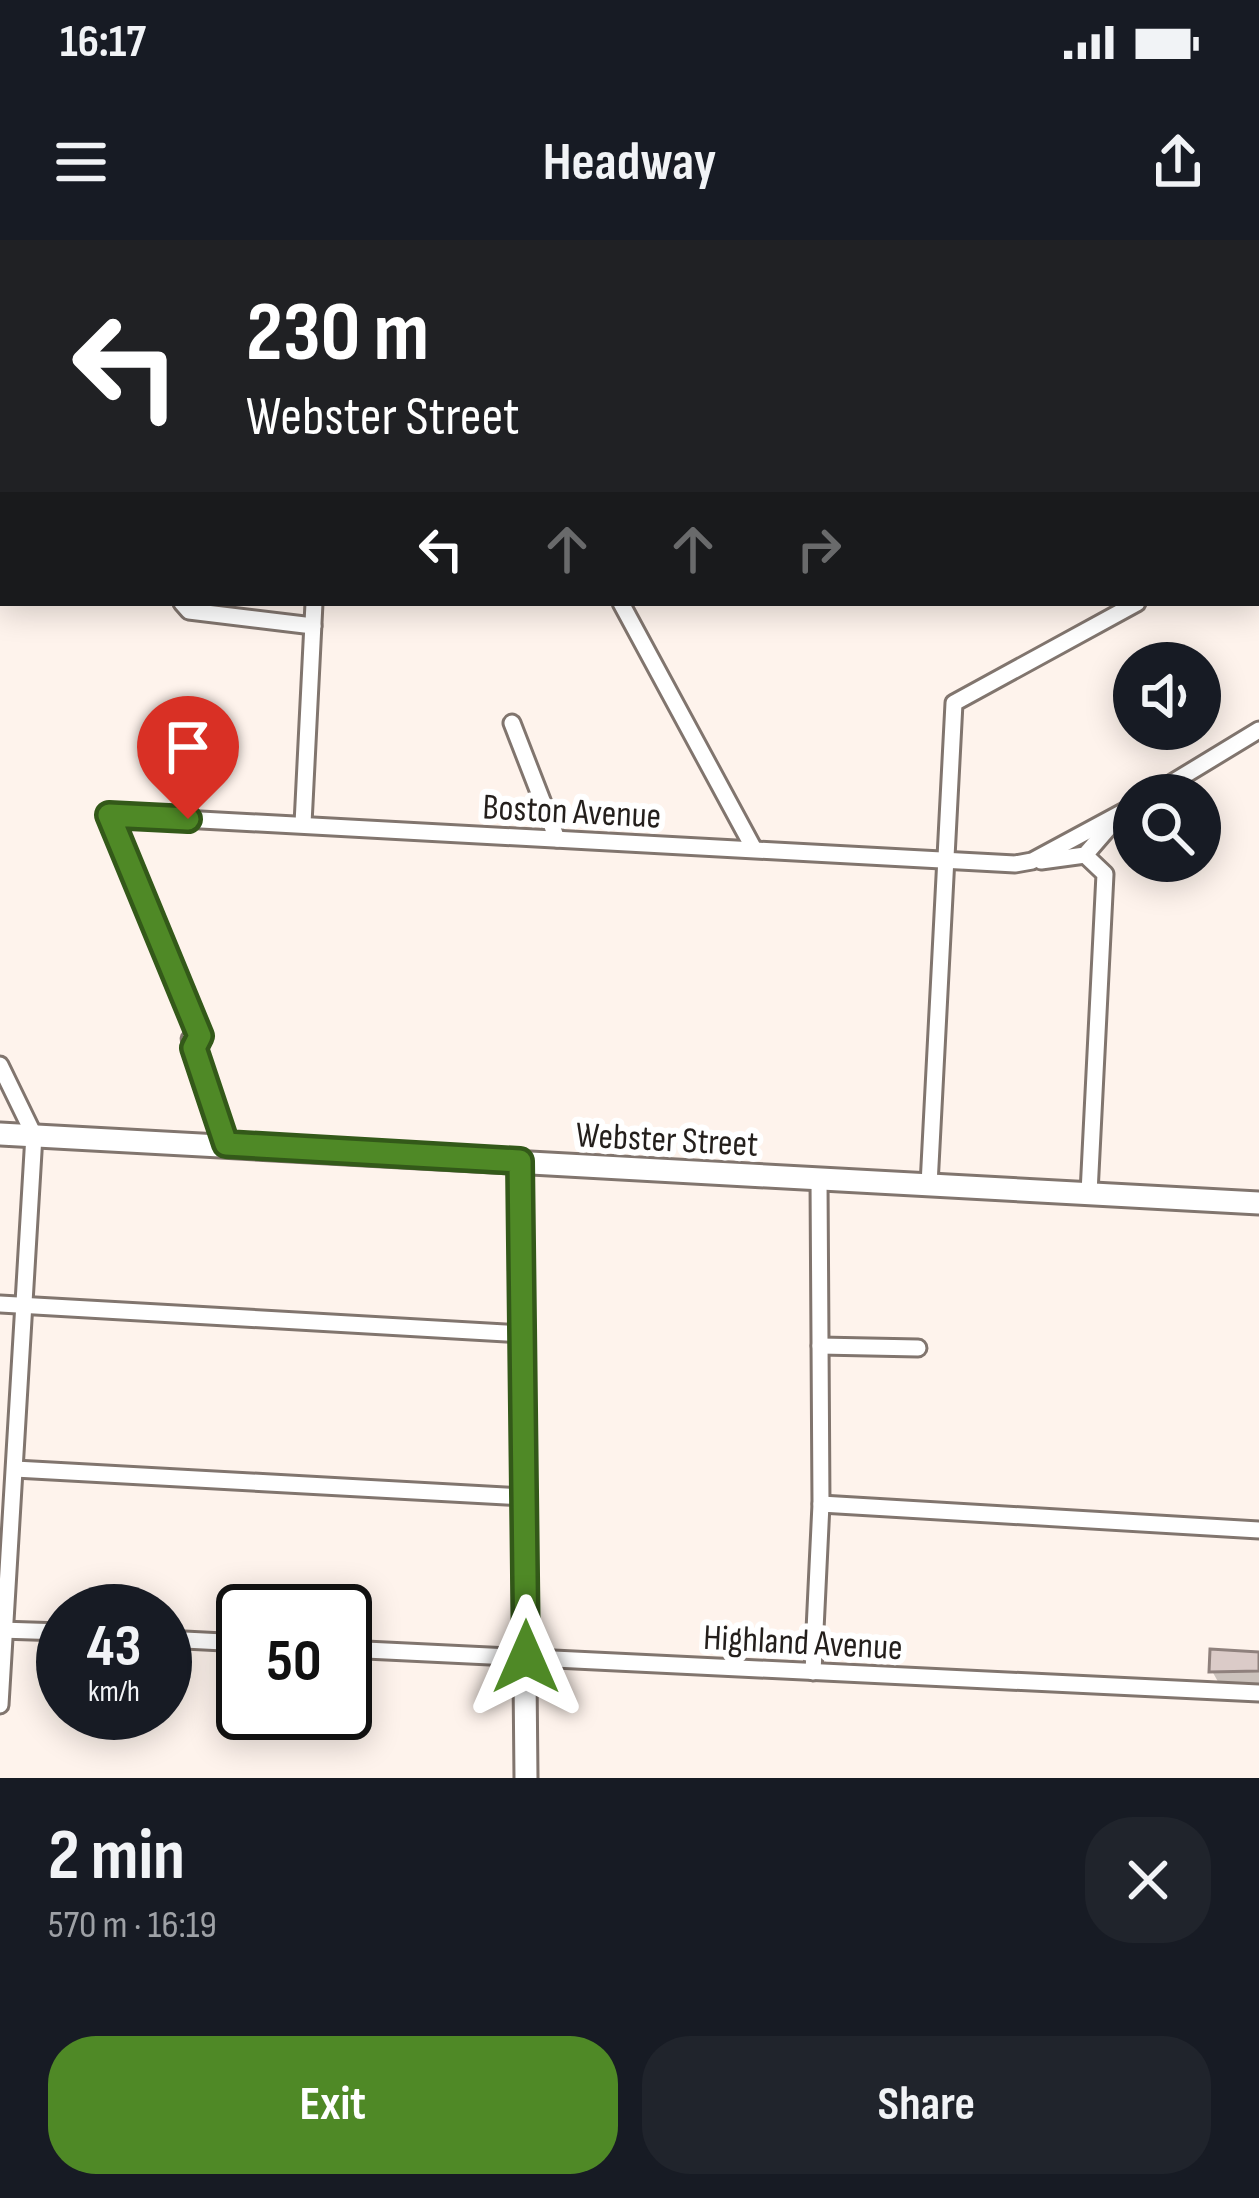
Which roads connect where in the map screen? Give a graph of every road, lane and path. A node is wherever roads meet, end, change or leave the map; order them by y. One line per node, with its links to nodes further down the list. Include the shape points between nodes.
1 (185, 606): 5 (street)
2 (314, 606): 5 (street)
3 (623, 606): 13 (street)
4 (1132, 606): 15 (street, via 954,704)
5 (313, 626): 10 (street)
6 (512, 723): 12 (street)
7 (1259, 730): 8 (street)
8 (1187, 774)
9 (1113, 818): 16 (street, Boston Avenue)
10 (303, 824): 12 (street, Boston Avenue); 18 (street, Boston Avenue, via 109,815 200,1036)
11 (1113, 825): 14 (street, Boston Avenue)
12 (557, 839): 13 (street, Boston Avenue)
13 (754, 849): 15 (street, Boston Avenue)
14 (1085, 855): 16 (street, Boston Avenue); 26 (street, via 1106,874)
15 (944, 860): 16 (street, Boston Avenue); 25 (street)
16 (1032, 861)
17 (185, 1024): 18 (street)
18 (194, 1048): 22 (street)
19 (0, 1065): 21 (street)
20 (0, 1134): 21 (main road, Webster Street)
21 (34, 1136): 22 (main road, Webster Street); 29 (street)
22 (226, 1144): 23 (main road, Webster Street)
23 (520, 1161): 24 (main road, Webster Street); 30 (main road)
24 (819, 1180): 25 (main road, Webster Street); 31 (street)
25 (929, 1185): 26 (main road, Webster Street)
26 (1089, 1193): 27 (main road, Webster Street)
27 (1259, 1203)
28 (0, 1304): 29 (street)
29 (25, 1305): 30 (street); 33 (street)
30 (525, 1334): 34 (main road)
31 (820, 1346): 32 (street); 35 (street)
32 (918, 1348)
33 (15, 1469): 34 (street); 37 (street)
34 (525, 1497): 40 (main road)
35 (821, 1504): 36 (street); 41 (street)
36 (1259, 1530)
37 (3, 1630): 38 (street); 43 (street)
38 (36, 1631)
39 (372, 1650): 40 (street, Highland Avenue)
40 (526, 1657): 41 (street, Highland Avenue); 44 (main road)
41 (813, 1672): 42 (street, Highland Avenue)
42 (1259, 1693)
43 (0, 1705)
44 (526, 1778)

